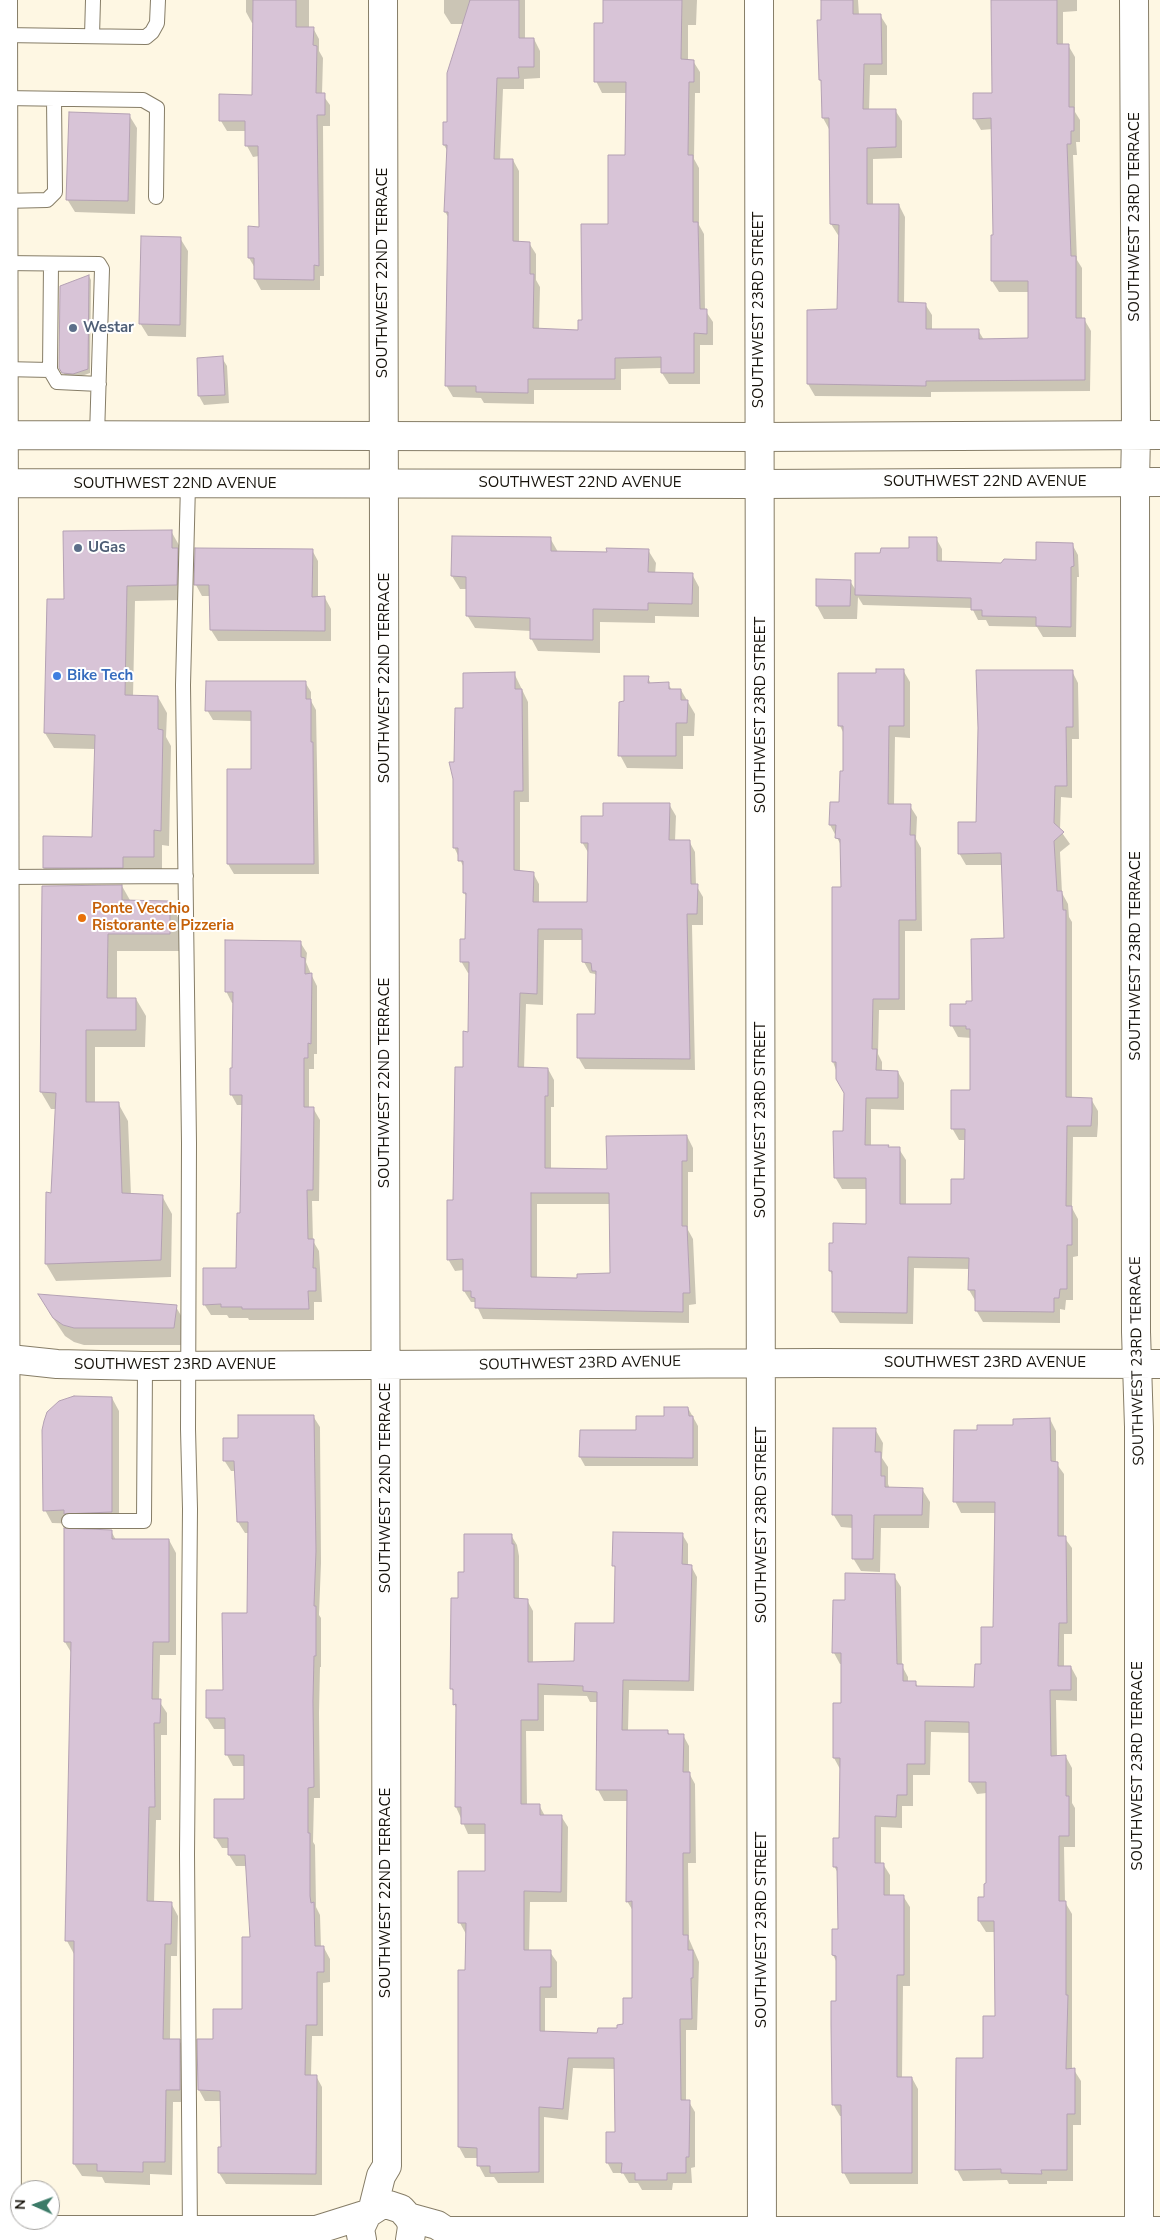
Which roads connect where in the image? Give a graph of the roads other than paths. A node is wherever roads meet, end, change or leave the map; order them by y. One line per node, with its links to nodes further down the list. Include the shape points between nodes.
1 (3, 0): 7 (street)
2 (93, 0): 8 (lane)
3 (158, 0): 8 (lane, via 157,22 146,37)
4 (383, 0): 21 (street, SOUTHWEST 22ND TERRACE)
5 (759, 0): 22 (street, SOUTHWEST 23RD STREET)
6 (1134, 0): 19 (street, SOUTHWEST 23RD TERRACE)
7 (3, 36): 8 (lane); 9 (street)
8 (92, 36)
9 (3, 98): 10 (lane); 12 (street)
10 (54, 99): 11 (lane, via 143,100 157,108); 12 (lane, via 55,192 47,200)
11 (156, 197)
12 (3, 200): 13 (street)
13 (3, 263): 14 (lane); 15 (street)
14 (51, 264): 16 (lane); 17 (lane, via 99,264 102,269)
15 (3, 369): 16 (lane); 18 (street)
16 (50, 370): 17 (lane, via 57,382)
17 (99, 384): 20 (lane)
18 (2, 435): 20 (street); 24 (street)
19 (1148, 435): 22 (street); 23 (street, SOUTHWEST 23RD TERRACE)
20 (97, 436): 21 (street)
21 (384, 436): 22 (street); 25 (street, SOUTHWEST 22ND TERRACE)
22 (758, 437): 27 (street, SOUTHWEST 23RD STREET)
23 (1148, 482): 27 (street, SOUTHWEST 22ND AVENUE); 32 (street, SOUTHWEST 23RD TERRACE)
24 (2, 483): 26 (street, SOUTHWEST 22ND AVENUE); 29 (street)
25 (385, 483): 26 (street, SOUTHWEST 22ND AVENUE); 27 (street, SOUTHWEST 22ND AVENUE); 35 (street, SOUTHWEST 22ND TERRACE)
26 (188, 484): 28 (lane, via 183,685)
27 (760, 484): 31 (street, SOUTHWEST 23RD STREET)
28 (186, 876): 29 (lane); 34 (lane)
29 (4, 877): 30 (street)
30 (2, 1358): 33 (street, SOUTHWEST 23RD AVENUE, via 57,1364); 41 (street)
31 (762, 1363): 32 (street, SOUTHWEST 23RD AVENUE); 35 (street, SOUTHWEST 23RD AVENUE); 44 (street, SOUTHWEST 23RD STREET)
32 (1148, 1364): 42 (street, SOUTHWEST 23RD TERRACE, via 1139,1427)
33 (145, 1366): 34 (street, SOUTHWEST 23RD AVENUE); 36 (lane, via 144,1521)
34 (188, 1366): 35 (street, SOUTHWEST 23RD AVENUE); 43 (lane)
35 (386, 1366): 37 (street, SOUTHWEST 22ND TERRACE)
36 (69, 1521)
37 (387, 2166): 38 (street, SOUTHWEST 22ND TERRACE); 39 (street, SOUTHWEST 22ND TERRACE, via 394,2177)
38 (370, 2211): 39 (street, via 389,2205); 40 (street); 47 (street, SOUTHWEST 22ND TERRACE, via 360,2229)
39 (407, 2222): 45 (street, via 437,2225)
40 (316, 2230): 43 (street); 46 (street)
41 (5, 2233): 43 (street)
42 (1146, 2234): 44 (street)
43 (190, 2235)
44 (762, 2235): 45 (street)
45 (437, 2236)
46 (345, 2240)
47 (362, 2240)

